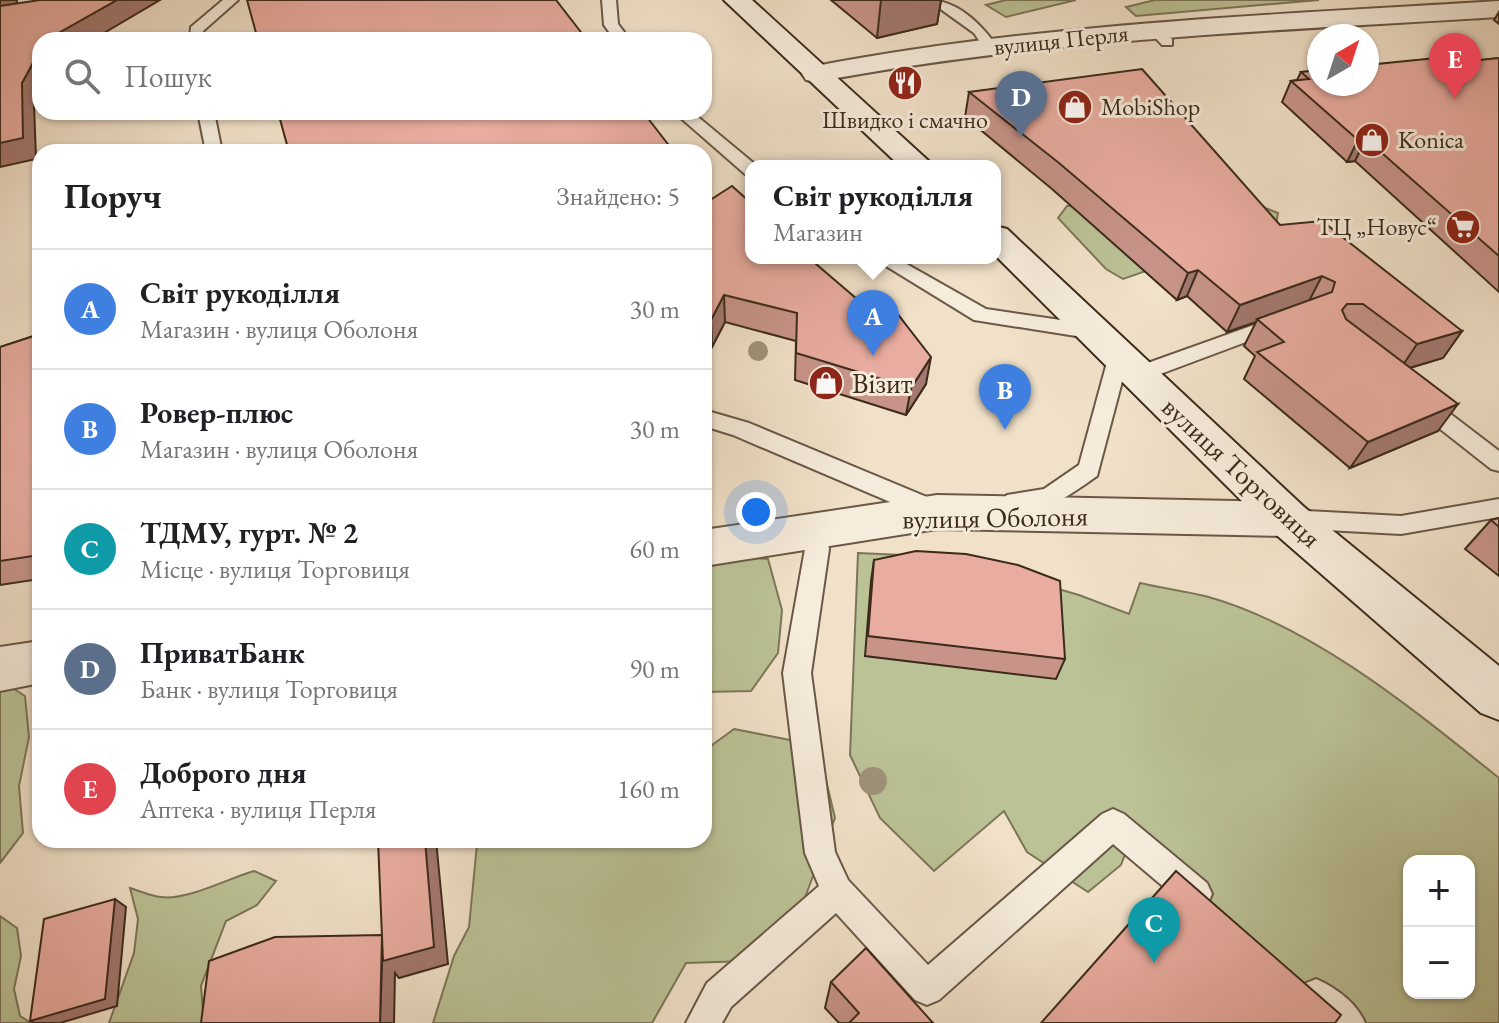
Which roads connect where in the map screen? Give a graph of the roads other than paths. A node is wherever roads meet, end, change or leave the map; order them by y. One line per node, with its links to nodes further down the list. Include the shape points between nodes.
1 (25, 0): 9 (lane, via 32,15)
2 (207, 0): 6 (lane)
3 (609, 0): 11 (lane)
4 (737, 0): 14 (street)
5 (935, 0): 13 (lane, via 979,30)
6 (229, 1): 10 (lane)
7 (1134, 5): 12 (street)
8 (1499, 9): 12 (street, вулиця Перля)
9 (0, 21)
10 (196, 32)
11 (617, 32)
12 (1031, 43): 13 (street, вулиця Перля)
13 (991, 48): 14 (street, вулиця Перля, via 915,55)
14 (816, 74): 18 (street)
15 (208, 120): 17 (lane)
16 (692, 120): 19 (lane)
17 (212, 144)
18 (911, 160)
19 (745, 165)
20 (1001, 242): 23 (street, вулиця Торговиця)
21 (892, 264): 23 (lane, via 981,315)
22 (1294, 317): 23 (lane)
23 (1117, 354): 28 (lane, via 1089,470 1049,497); 29 (street, вулиця Торговиця)
24 (1400, 387): 26 (lane)
25 (712, 420): 28 (lane)
26 (1499, 463)
27 (1499, 508): 29 (lane, via 1401,525)
28 (937, 512): 29 (street, вулиця Оболоня); 30 (street, вулиця Оболоня)
29 (1288, 519): 34 (street, вулиця Торговиця)
30 (815, 529): 31 (street, вулиця Оболоня); 35 (lane, via 817,549 797,673 820,853)
31 (712, 547)
32 (32, 663): 33 (street)
33 (0, 669)
34 (1499, 697)
35 (837, 891): 36 (lane, via 927,988 1113,824); 38 (lane, via 719,995)
36 (1219, 913)
37 (1289, 973): 39 (lane)
38 (703, 1023)
39 (1348, 1023)

